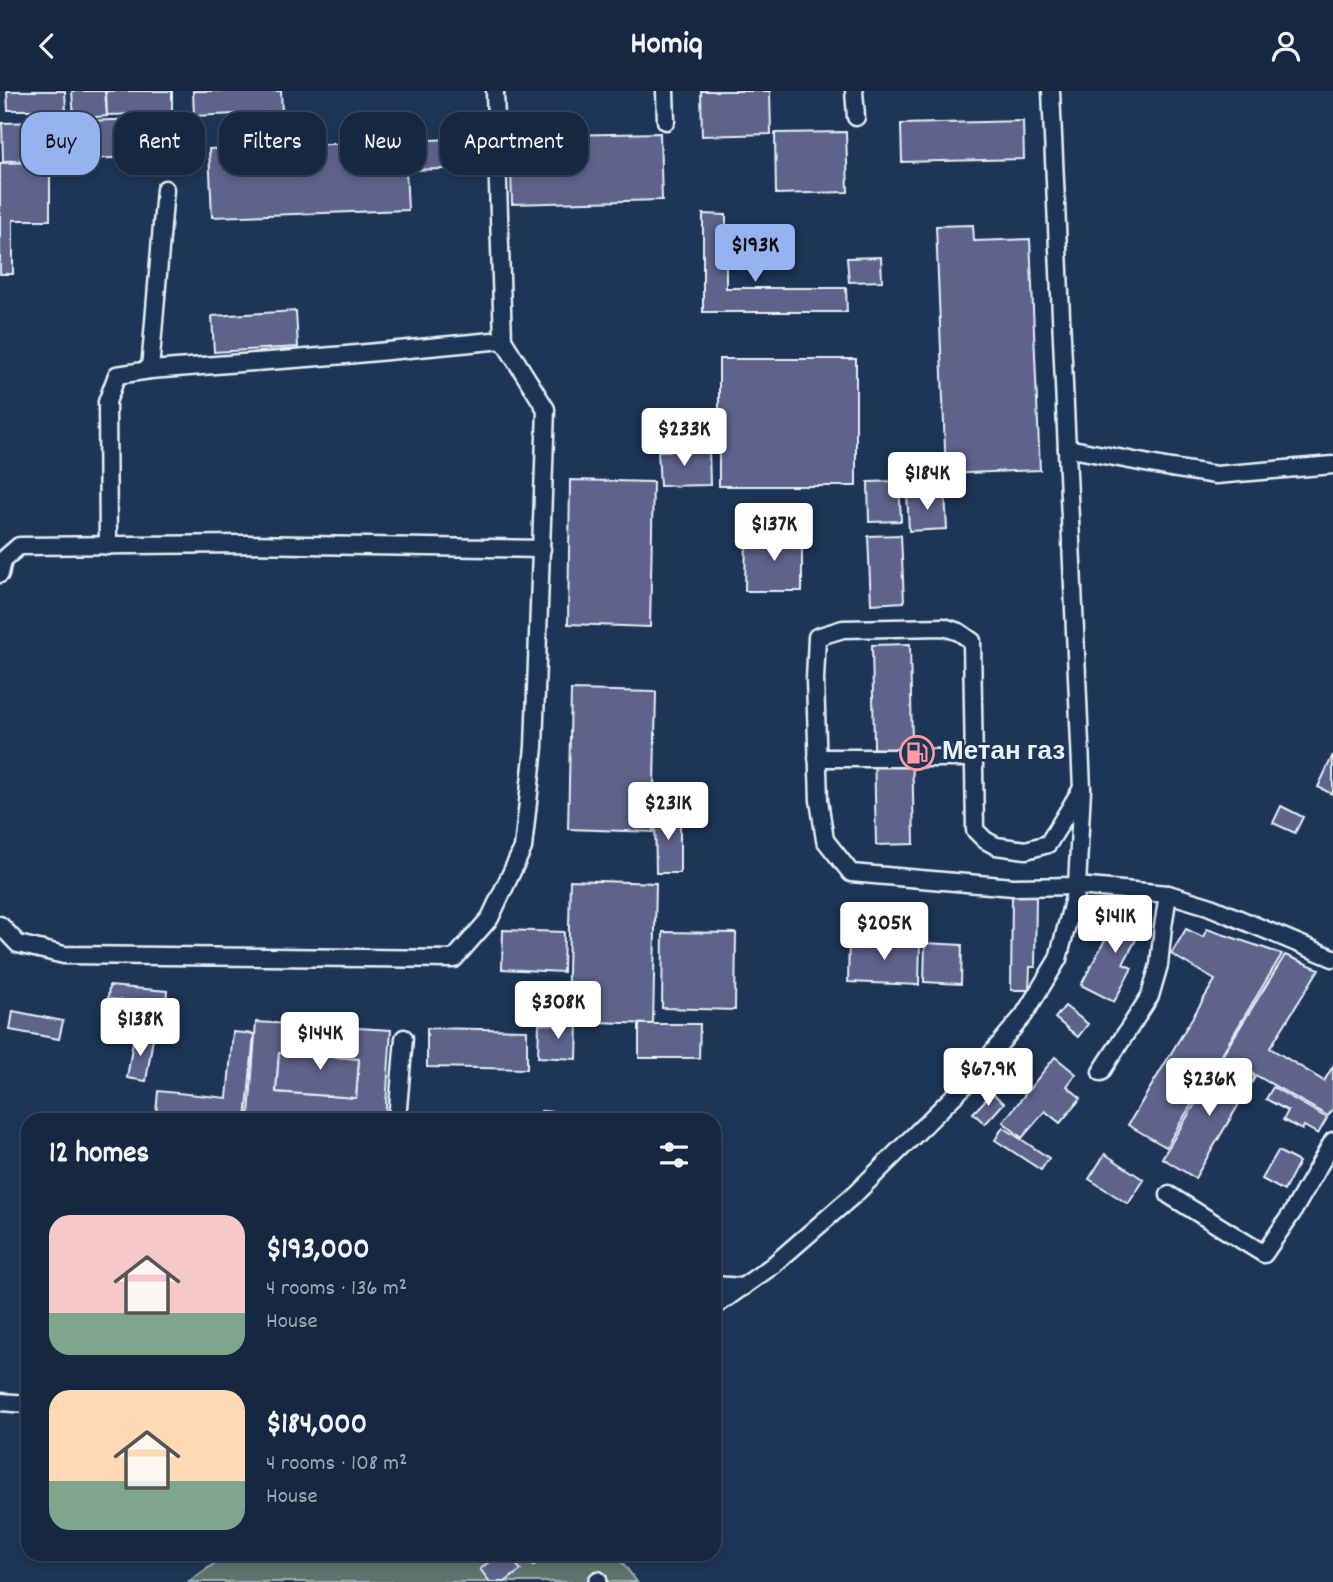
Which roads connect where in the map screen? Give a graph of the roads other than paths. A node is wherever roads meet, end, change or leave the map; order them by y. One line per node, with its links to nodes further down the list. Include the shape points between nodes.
1 (495, 91): 8 (lane)
2 (665, 91): 6 (lane)
3 (854, 91): 5 (lane)
4 (1051, 91): 10 (lane)
5 (856, 117)
6 (666, 121)
7 (165, 189): 9 (lane)
8 (503, 340): 9 (lane); 13 (lane, via 547,409)
9 (149, 370): 12 (lane, via 117,375 107,402)
10 (1067, 448): 11 (lane, via 1216,475); 17 (lane)
11 (1333, 465)
12 (108, 545): 13 (lane); 14 (lane, via 19,546 3,560)
13 (542, 549): 20 (lane, via 534,747 523,848 490,918 454,959 64,954 18,944)
14 (0, 574)
15 (817, 758): 16 (lane); 16 (lane, via 817,638 843,629 944,627 972,641); 18 (lane, via 825,840 851,873 1013,887)
16 (974, 758): 17 (lane, via 975,830 996,846 1026,850 1048,844)
17 (1082, 789): 18 (lane)
18 (1077, 886): 19 (lane); 28 (lane, via 1058,959 1024,1015 965,1085 856,1193)
19 (1168, 894): 21 (lane); 23 (lane, via 1150,996)
20 (0, 925)
21 (1333, 958)
22 (404, 1038): 24 (lane)
23 (1101, 1072)
24 (398, 1113)
25 (1333, 1141): 26 (lane, via 1264,1254)
26 (1169, 1195)
27 (721, 1285): 28 (lane)
28 (743, 1287): 29 (lane)
29 (721, 1302)
30 (0, 1402): 31 (lane)
31 (21, 1403)

